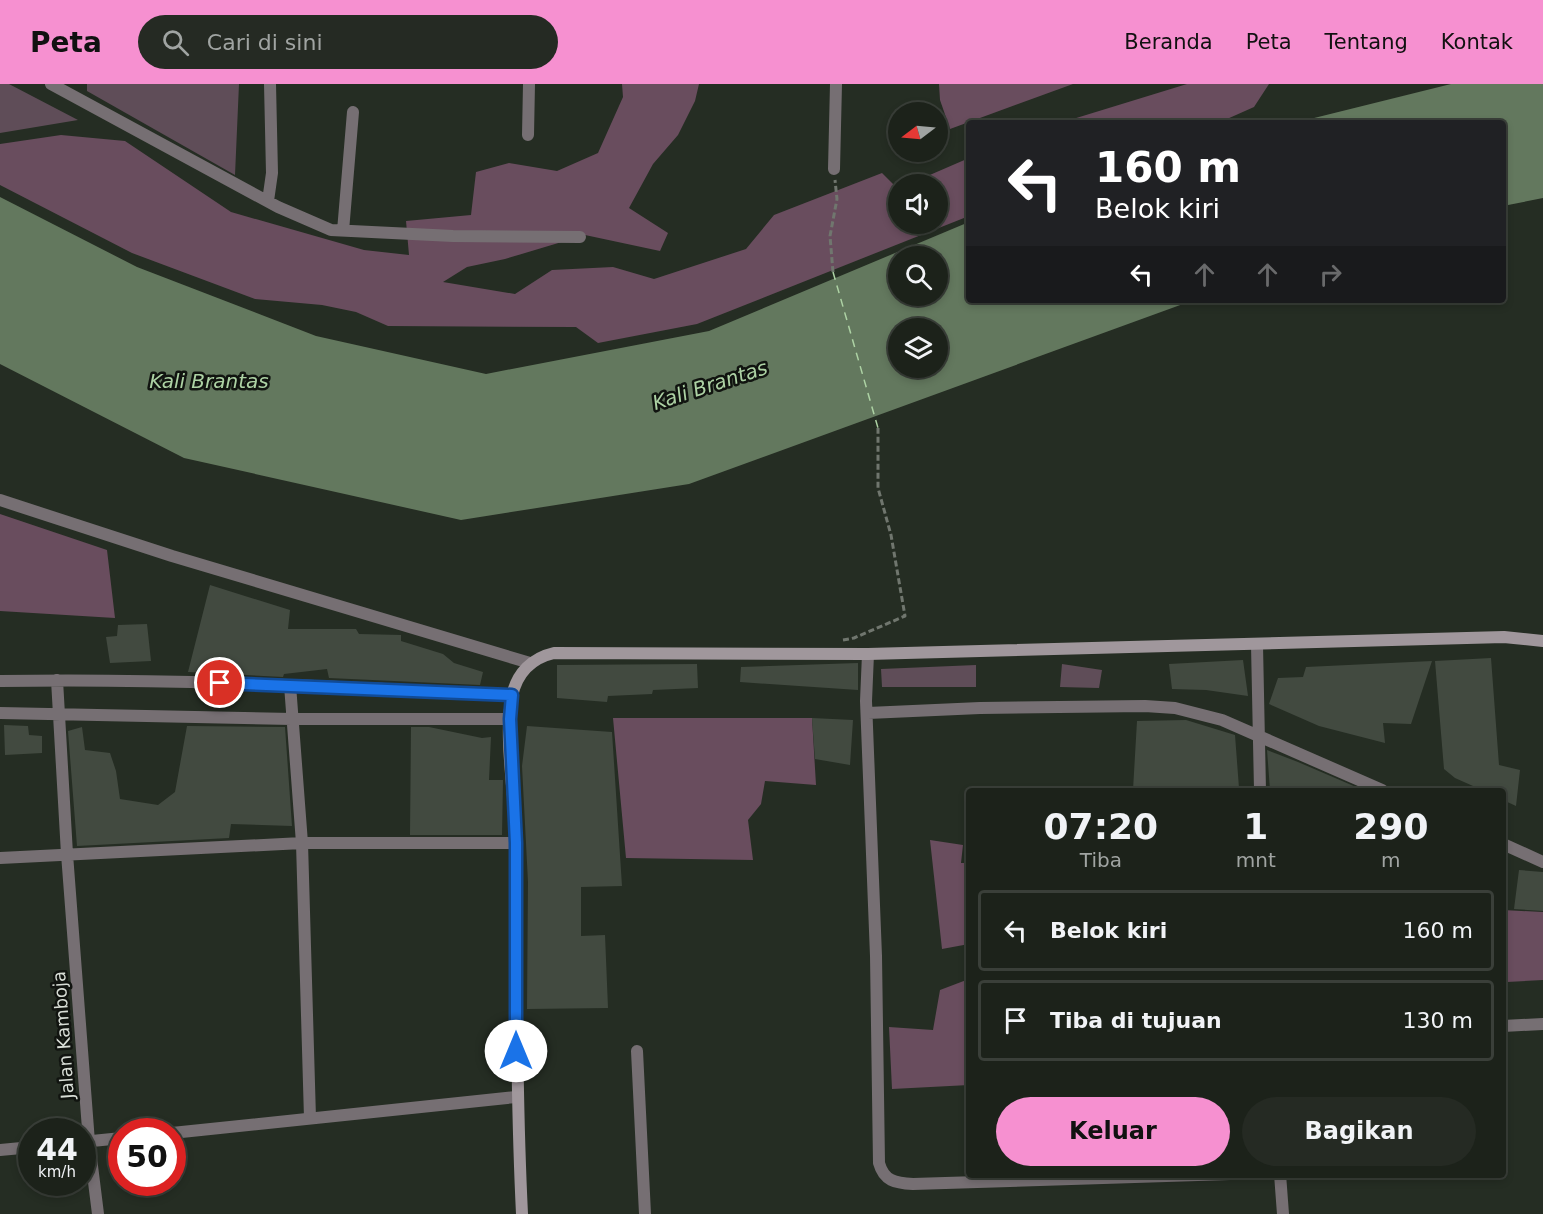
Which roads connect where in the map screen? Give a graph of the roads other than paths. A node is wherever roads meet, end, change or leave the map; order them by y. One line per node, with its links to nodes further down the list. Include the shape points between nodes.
1 (51, 84): 8 (street)
2 (270, 84): 8 (street, via 272,173)
3 (529, 84): 6 (street)
4 (836, 84): 7 (street)
5 (353, 112): 9 (street)
6 (528, 135)
7 (834, 169)
8 (268, 201): 9 (street, via 314,223)
9 (343, 231): 10 (street)
10 (580, 237)
11 (0, 500): 15 (street)
12 (1543, 641): 13 (main road, via 1504,637)
13 (1257, 645): 14 (main road); 25 (street)
14 (868, 654): 15 (main road, via 554,653); 20 (street)
15 (530, 663): 19 (main road, via 518,679)
16 (57, 680): 17 (street); 18 (street); 22 (street, Jalan Kamboja)
17 (0, 681)
18 (290, 685): 19 (street); 23 (street)
19 (511, 700): 24 (main road)
20 (867, 707): 25 (street, via 1175,708 1210,716); 43 (street, via 881,1170 887,1180 903,1183)
21 (0, 713): 22 (street)
22 (58, 715): 23 (street); 31 (street, Jalan Kamboja)
23 (292, 719): 24 (street); 28 (street)
24 (510, 719): 29 (main road)
25 (1259, 735): 26 (street); 27 (street)
26 (1260, 788)
27 (1378, 788)
28 (302, 843): 29 (street); 31 (street); 39 (street)
29 (516, 843): 37 (main road)
30 (1506, 845): 33 (street)
31 (67, 854): 32 (street); 38 (street, Jalan Kamboja)
32 (0, 858)
33 (1543, 862)
34 (1543, 1024): 35 (street)
35 (1506, 1026)
36 (637, 1051): 48 (street)
37 (516, 1097): 39 (street); 47 (main road)
38 (84, 1118)
39 (310, 1118): 40 (street)
40 (186, 1131)
41 (18, 1148): 42 (street)
42 (0, 1150)
43 (1023, 1178)
44 (1280, 1178): 49 (street)
45 (95, 1196): 46 (street, Jalan Kamboja)
46 (98, 1214)
47 (522, 1214)
48 (645, 1214)
49 (1283, 1214)

